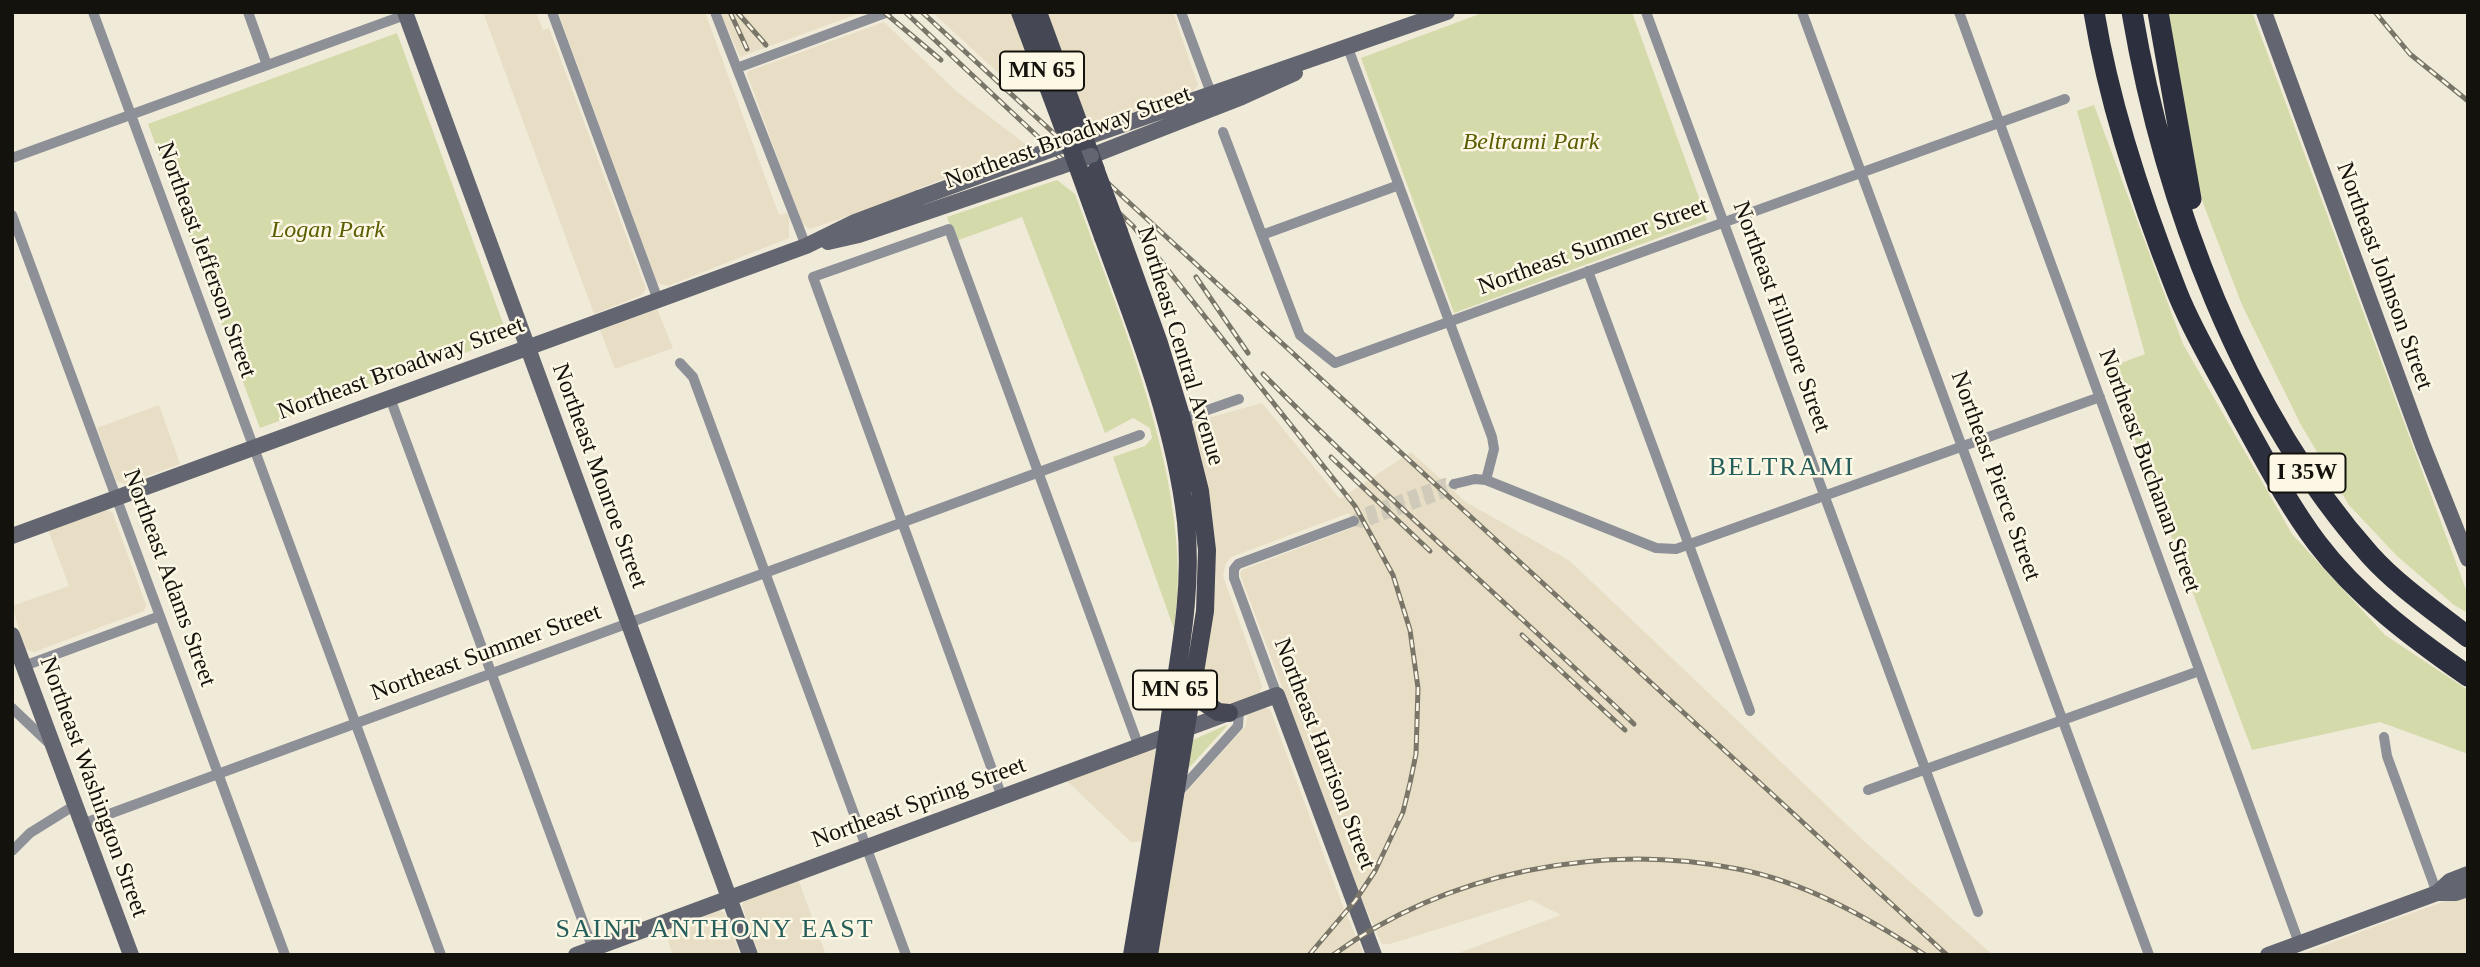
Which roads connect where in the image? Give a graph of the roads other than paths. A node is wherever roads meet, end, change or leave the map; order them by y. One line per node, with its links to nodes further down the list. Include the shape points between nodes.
1 (93, 12): 23 (street, Northeast Jefferson Street)
2 (248, 12): 19 (street)
3 (552, 12): 38 (street)
4 (715, 12): 20 (street)
5 (888, 12): 20 (street)
6 (1020, 12): 26 (main road, Northeast Central Avenue / MN 65)
7 (1038, 12): 26 (main road, Northeast Central Avenue / MN 65)
8 (1181, 12): 21 (street)
9 (1447, 12): 18 (street, Northeast Broadway Street)
10 (1646, 12): 33 (street, Northeast Fillmore Street)
11 (1802, 12): 29 (street, Northeast Pierce Street)
12 (1959, 12): 24 (street, Northeast Buchanan Street)
13 (2094, 12): 68 (highway, I 35W, via 2100,52 2120,120 2177,293 2258,447 2317,543 2360,590 2417,640)
14 (2132, 12): 36 (highway, I 35W, via 2165,152)
15 (2158, 12): 36 (highway)
16 (2264, 12): 58 (street, Northeast Johnson Street)
17 (405, 13): 19 (street); 40 (street, Northeast Monroe Street)
18 (1343, 50): 21 (street, Northeast Broadway Street); 28 (street, Northeast Broadway Street, via 1267,87); 30 (street)
19 (267, 65): 23 (street)
20 (737, 68): 35 (street)
21 (1211, 93): 26 (street, Northeast Broadway Street)
22 (2065, 99): 24 (street, Northeast Summer Street)
23 (131, 115): 27 (street); 48 (street, Northeast Jefferson Street)
24 (1999, 122): 29 (street, Northeast Summer Street); 42 (street, Northeast Buchanan Street)
25 (1223, 132): 34 (street)
26 (1077, 141): 28 (main road, Northeast Central Avenue / MN 65, bridge); 31 (street, Northeast Broadway Street, bridge)
27 (12, 158)
28 (1083, 158): 31 (street, Northeast Broadway Street, bridge); 45 (main road, Northeast Central Avenue / MN 65, bridge, via 1159,343)
29 (1861, 172): 33 (street, Northeast Summer Street); 47 (street, Northeast Pierce Street)
30 (1399, 186): 34 (street); 39 (street)
31 (923, 206): 35 (street, Northeast Broadway Street, via 855,222)
32 (12, 215): 53 (street, Northeast Adams Street)
33 (1723, 222): 37 (street, Northeast Summer Street); 52 (street, Northeast Fillmore Street)
34 (1262, 235): 39 (street, Northeast Summer Street, via 1300,335 1335,363)
35 (806, 246): 38 (street, Northeast Broadway Street)
36 (2203, 267): 63 (highway, I 35W, via 2252,378 2303,467 2372,556)
37 (1588, 271): 39 (street, Northeast Summer Street); 57 (street)
38 (658, 300): 40 (street, Northeast Broadway Street)
39 (1450, 322): 50 (street, via 1492,437 1494,449)
40 (527, 347): 43 (street, Northeast Broadway Street); 61 (street, Northeast Monroe Street)
41 (680, 363): 59 (street, via 693,377)
42 (2100, 397): 47 (street); 66 (street, Northeast Buchanan Street)
43 (390, 398): 48 (street, Northeast Broadway Street); 67 (street)
44 (1239, 399): 45 (street)
45 (1174, 422): 65 (main road, Northeast Central Avenue / MN 65, via 1200,491 1207,550 1205,611); 76 (main road, Northeast Central Avenue / MN 65, via 1188,574)
46 (1140, 435): 49 (street, Northeast Summer Street)
47 (1962, 446): 52 (street); 73 (street, Northeast Pierce Street)
48 (253, 447): 53 (street, Northeast Broadway Street); 74 (street, Northeast Jefferson Street)
49 (1039, 472): 55 (street, Northeast Summer Street); 55 (street, via 949,229 813,277); 78 (street)
50 (1486, 480): 51 (street); 57 (street, via 1656,548)
51 (1454, 484)
52 (1825, 496): 57 (street); 80 (street, Northeast Fillmore Street)
53 (117, 498): 56 (street, Northeast Broadway Street); 60 (street, Northeast Adams Street)
54 (1354, 521): 69 (street, Northeast Harrison Street, via 1234,569)
55 (902, 522): 59 (street, Northeast Summer Street); 83 (street)
56 (12, 536)
57 (1688, 545): 71 (street)
58 (2467, 556)
59 (766, 572): 61 (street, Northeast Summer Street); 87 (street)
60 (160, 616): 64 (street); 81 (street, Northeast Adams Street)
61 (629, 623): 67 (street, Northeast Summer Street); 92 (street, Northeast Monroe Street)
62 (12, 635): 64 (street, Northeast Washington Street)
63 (2468, 637)
64 (24, 666): 79 (street, Northeast Washington Street)
65 (1196, 667): 72 (main road, via 1202,701 1217,712); 75 (main road, Northeast Central Avenue / MN 65)
66 (2199, 671): 73 (street); 94 (street, Northeast Buchanan Street)
67 (491, 673): 74 (street, Northeast Summer Street); 95 (street)
68 (2468, 676)
69 (1277, 695): 72 (street, Northeast Spring Street); 104 (street, Northeast Harrison Street)
70 (12, 708): 79 (street)
71 (1750, 711)
72 (1234, 712): 75 (street, Northeast Spring Street); 84 (street, via 1238,726)
73 (2062, 720): 80 (street); 105 (street, Northeast Pierce Street)
74 (355, 724): 81 (street, Northeast Summer Street); 98 (street, Northeast Jefferson Street)
75 (1186, 730): 76 (street, Northeast Spring Street); 84 (main road, Northeast Central Avenue / MN 65)
76 (1168, 737): 78 (street, Northeast Spring Street); 102 (main road, Northeast Central Avenue / MN 65)
77 (2384, 737): 91 (street, via 2387,757)
78 (1139, 747): 83 (street, Northeast Spring Street)
79 (55, 750): 85 (street, Northeast Washington Street)
80 (1926, 769): 82 (street); 93 (street, Northeast Fillmore Street)
81 (217, 774): 86 (street, Northeast Summer Street); 97 (street, Northeast Adams Street)
82 (1868, 790)
83 (1002, 797): 87 (street, Northeast Spring Street)
84 (1174, 797): 103 (main road, Northeast Central Avenue / MN 65)
85 (75, 805): 86 (street, Northeast Washington Street); 88 (street, via 30,833)
86 (82, 824): 96 (street, Northeast Washington Street)
87 (867, 846): 92 (street, Northeast Spring Street); 101 (street)
88 (12, 851)
89 (2468, 874): 91 (street)
90 (2468, 889): 91 (street)
91 (2437, 893): 94 (street)
92 (729, 898): 95 (street, Northeast Spring Street); 100 (street, Northeast Monroe Street)
93 (1978, 912)
94 (2299, 943): 106 (street)
95 (594, 952): 99 (street, Northeast Spring Street)
96 (131, 955)
97 (285, 955)
98 (441, 955)
99 (576, 955)
100 (750, 955)
101 (906, 955)
102 (1132, 955)
103 (1149, 955)
104 (1374, 955)
105 (2149, 955)
106 (2268, 955)

